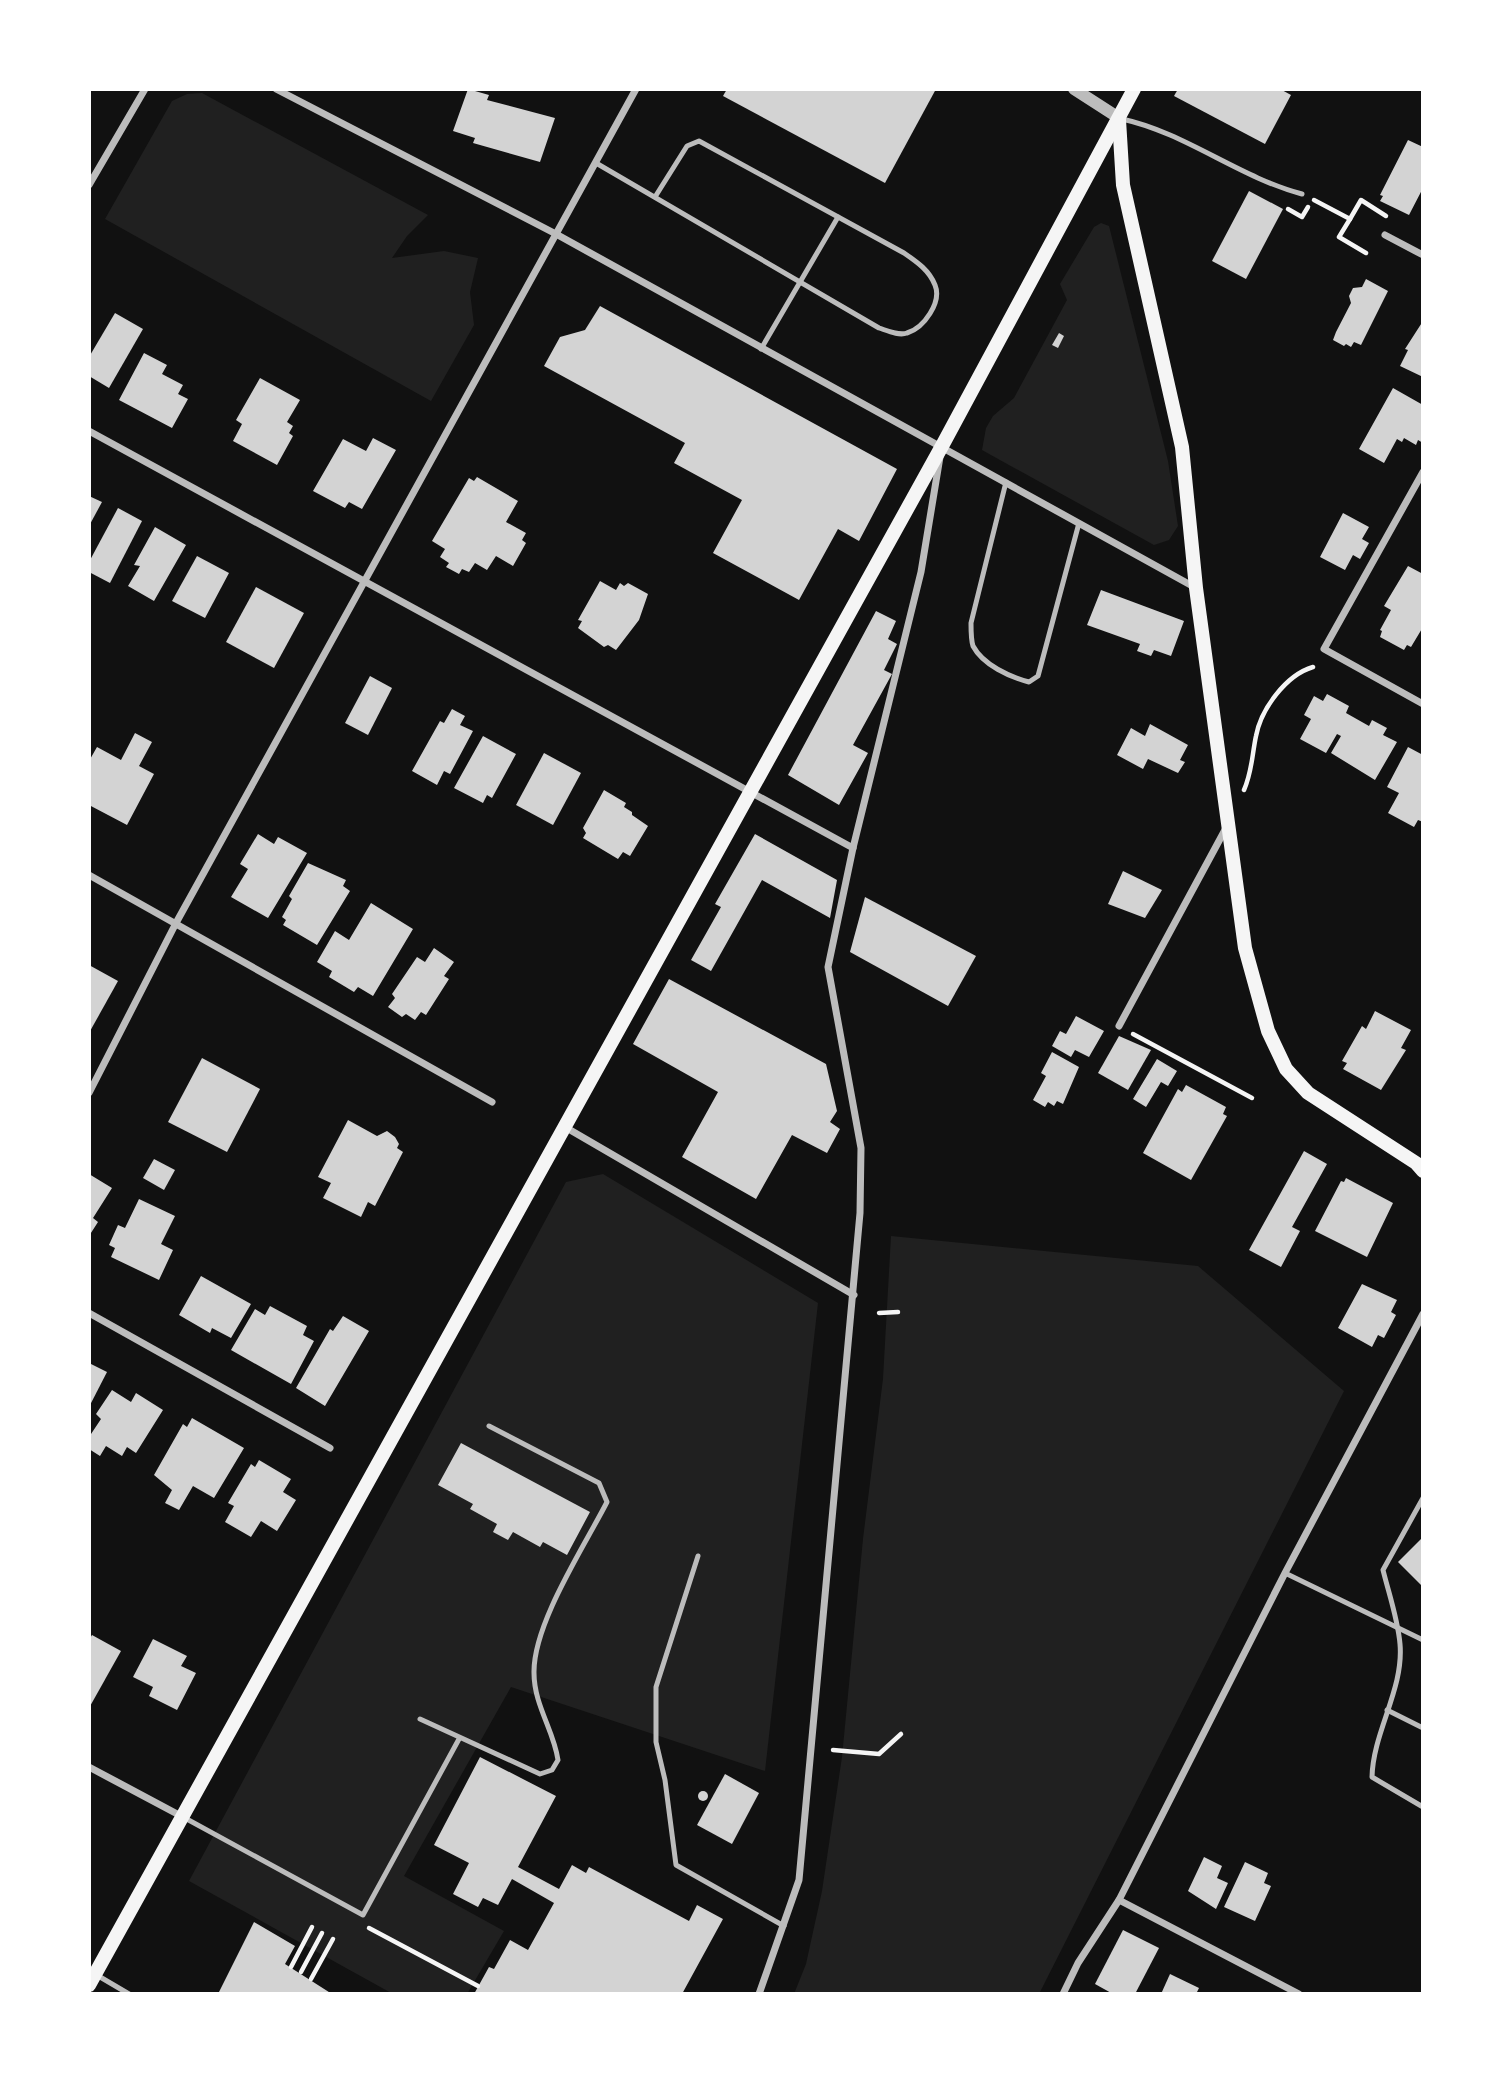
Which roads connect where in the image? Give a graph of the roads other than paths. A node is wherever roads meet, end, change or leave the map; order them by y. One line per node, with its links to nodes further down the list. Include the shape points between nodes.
1 (145, 89): 8 (street)
2 (276, 89): 12 (street)
3 (636, 89): 7 (street)
4 (1074, 89): 6 (street)
5 (1134, 89): 6 (main road)
6 (1119, 118): 9 (lane, via 1154,126 1267,185); 18 (main road); 23 (main road, via 1123,185 1182,447)
7 (596, 163): 10 (lane); 12 (street)
8 (89, 185)
9 (1302, 194)
10 (655, 197): 11 (lane, via 688,146 699,141); 15 (lane)
11 (838, 216): 15 (lane); 15 (lane, via 926,269 937,287 937,302 918,328 904,335 879,328)
12 (556, 234): 16 (street); 22 (street)
13 (1385, 235): 14 (street)
14 (1423, 255)
15 (799, 282): 16 (lane)
16 (761, 349): 18 (street)
17 (89, 430): 22 (street)
18 (942, 446): 20 (street); 25 (main road); 27 (street, via 921,572)
19 (1423, 472): 24 (street, via 1324,649)
20 (1006, 482): 21 (street); 21 (lane, via 971,623 973,645 986,660 1014,678 1029,682 1038,676)
21 (1079, 523): 23 (street)
22 (365, 581): 25 (street); 29 (street)
23 (1196, 588): 26 (main road)
24 (1423, 704)
25 (750, 789): 27 (street); 33 (main road)
26 (1227, 827): 30 (street); 34 (main road, via 1245,948 1268,1031 1286,1069 1308,1093)
27 (853, 848): 35 (street, via 828,967 861,1148)
28 (89, 875): 29 (street)
29 (176, 923): 31 (street); 32 (street)
30 (1119, 1026)
31 (89, 1093)
32 (492, 1102)
33 (564, 1126): 35 (street); 51 (main road)
34 (1423, 1171)
35 (854, 1295): 53 (street, via 799,1880)
36 (89, 1313): 39 (street)
37 (1423, 1314): 42 (street)
38 (489, 1426): 48 (lane, via 599,1483 607,1502 542,1628 533,1673 538,1704 556,1746 558,1760 552,1770 540,1774)
39 (330, 1448)
40 (1423, 1498): 43 (lane, via 1383,1570)
41 (698, 1556): 53 (lane, via 656,1687 656,1742 666,1780 676,1865)
42 (1285, 1573): 43 (lane); 52 (street)
43 (1396, 1626): 44 (lane); 45 (lane, via 1400,1646)
44 (1423, 1640)
45 (1387, 1710): 47 (lane); 50 (lane, via 1373,1754 1372,1777)
46 (420, 1719): 48 (lane)
47 (1423, 1728)
48 (459, 1739): 51 (lane, via 363,1915)
49 (89, 1767): 51 (street)
50 (1423, 1807)
51 (181, 1816): 54 (main road)
52 (1119, 1900): 57 (street); 58 (street)
53 (784, 1926): 56 (street)
54 (92, 1979): 55 (lane)
55 (130, 1994)
56 (759, 1994)
57 (1063, 1994)
58 (1299, 1994)

